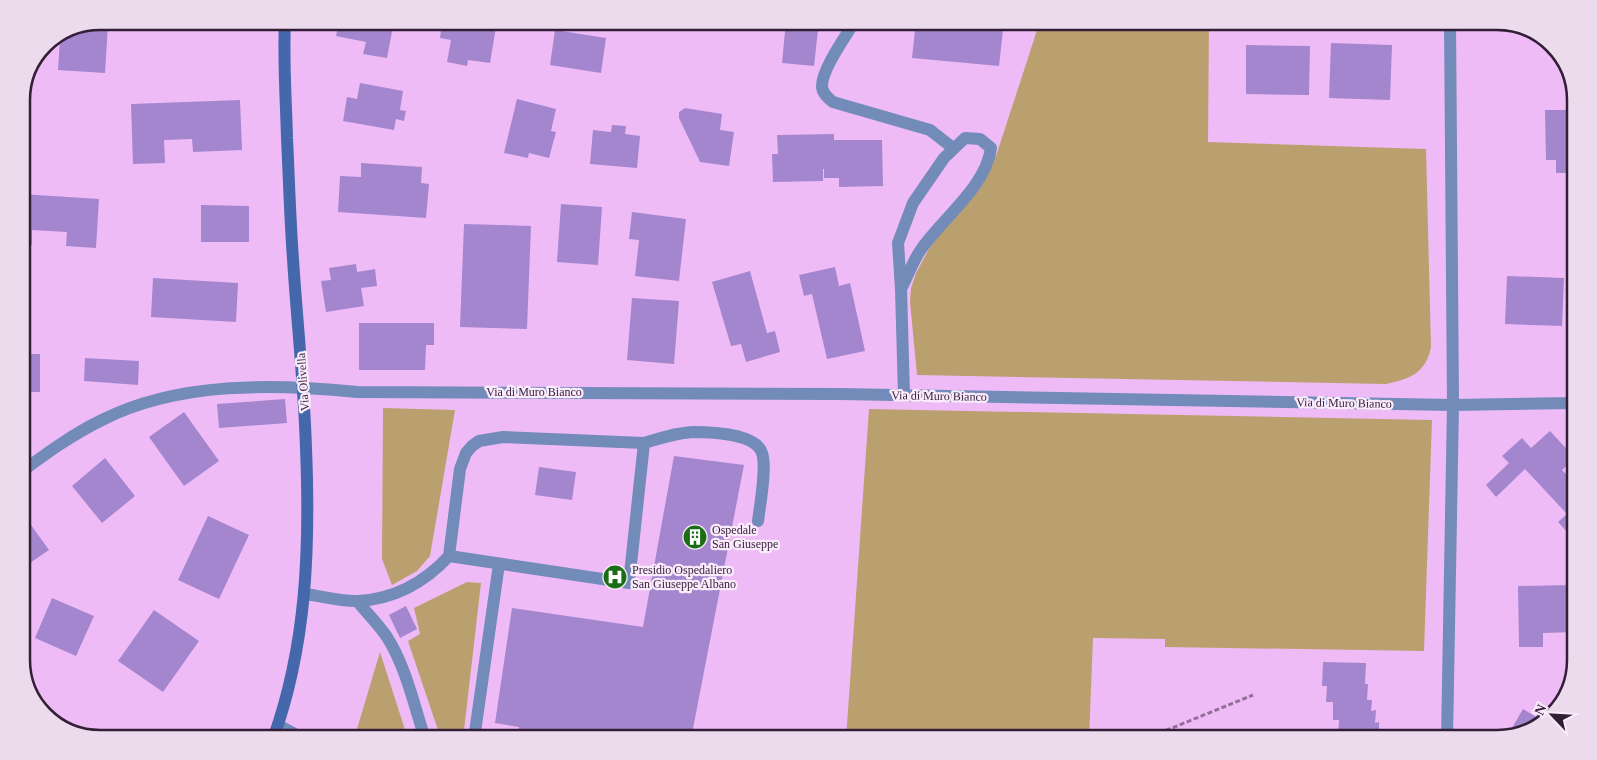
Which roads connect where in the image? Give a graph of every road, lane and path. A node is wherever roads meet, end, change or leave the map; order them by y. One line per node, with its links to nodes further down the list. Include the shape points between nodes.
1 (285, 30): 6 (main road, Via Olivella, via 293,258)
2 (850, 30): 4 (street, via 830,61 822,86 826,96 833,102 930,130)
3 (1450, 30): 9 (street)
4 (953, 148): 5 (street, via 913,203 898,243); 5 (street, via 965,138 980,139 991,148 989,160 978,180 920,249)
5 (901, 290): 7 (street)
6 (303, 387): 7 (street, Via di Muro Bianco, via 357,392); 11 (street, Via di Muro Bianco, via 210,391 145,402 102,420); 15 (main road, Via Olivella, via 308,488)
7 (904, 395): 9 (street, Via di Muro Bianco)
8 (1567, 403): 9 (street, Via di Muro Bianco)
9 (1453, 405): 24 (street)
10 (644, 443): 12 (street, via 691,432 743,437 755,442 764,462); 13 (street, via 503,437 479,441 466,453 460,469); 14 (street, via 629,583)
11 (30, 466)
12 (758, 521)
13 (449, 556): 14 (street); 16 (street, via 430,575 414,585 392,594)
14 (499, 564): 22 (street)
15 (304, 594): 16 (street); 18 (main road, Via Olivella, via 293,664)
16 (357, 601): 21 (street, via 394,651)
17 (1254, 695): 23 (path)
18 (278, 725): 19 (main road, Via Olivella); 20 (street)
19 (276, 730)
20 (287, 730)
21 (422, 730)
22 (475, 730)
23 (1167, 730)
24 (1447, 730)

